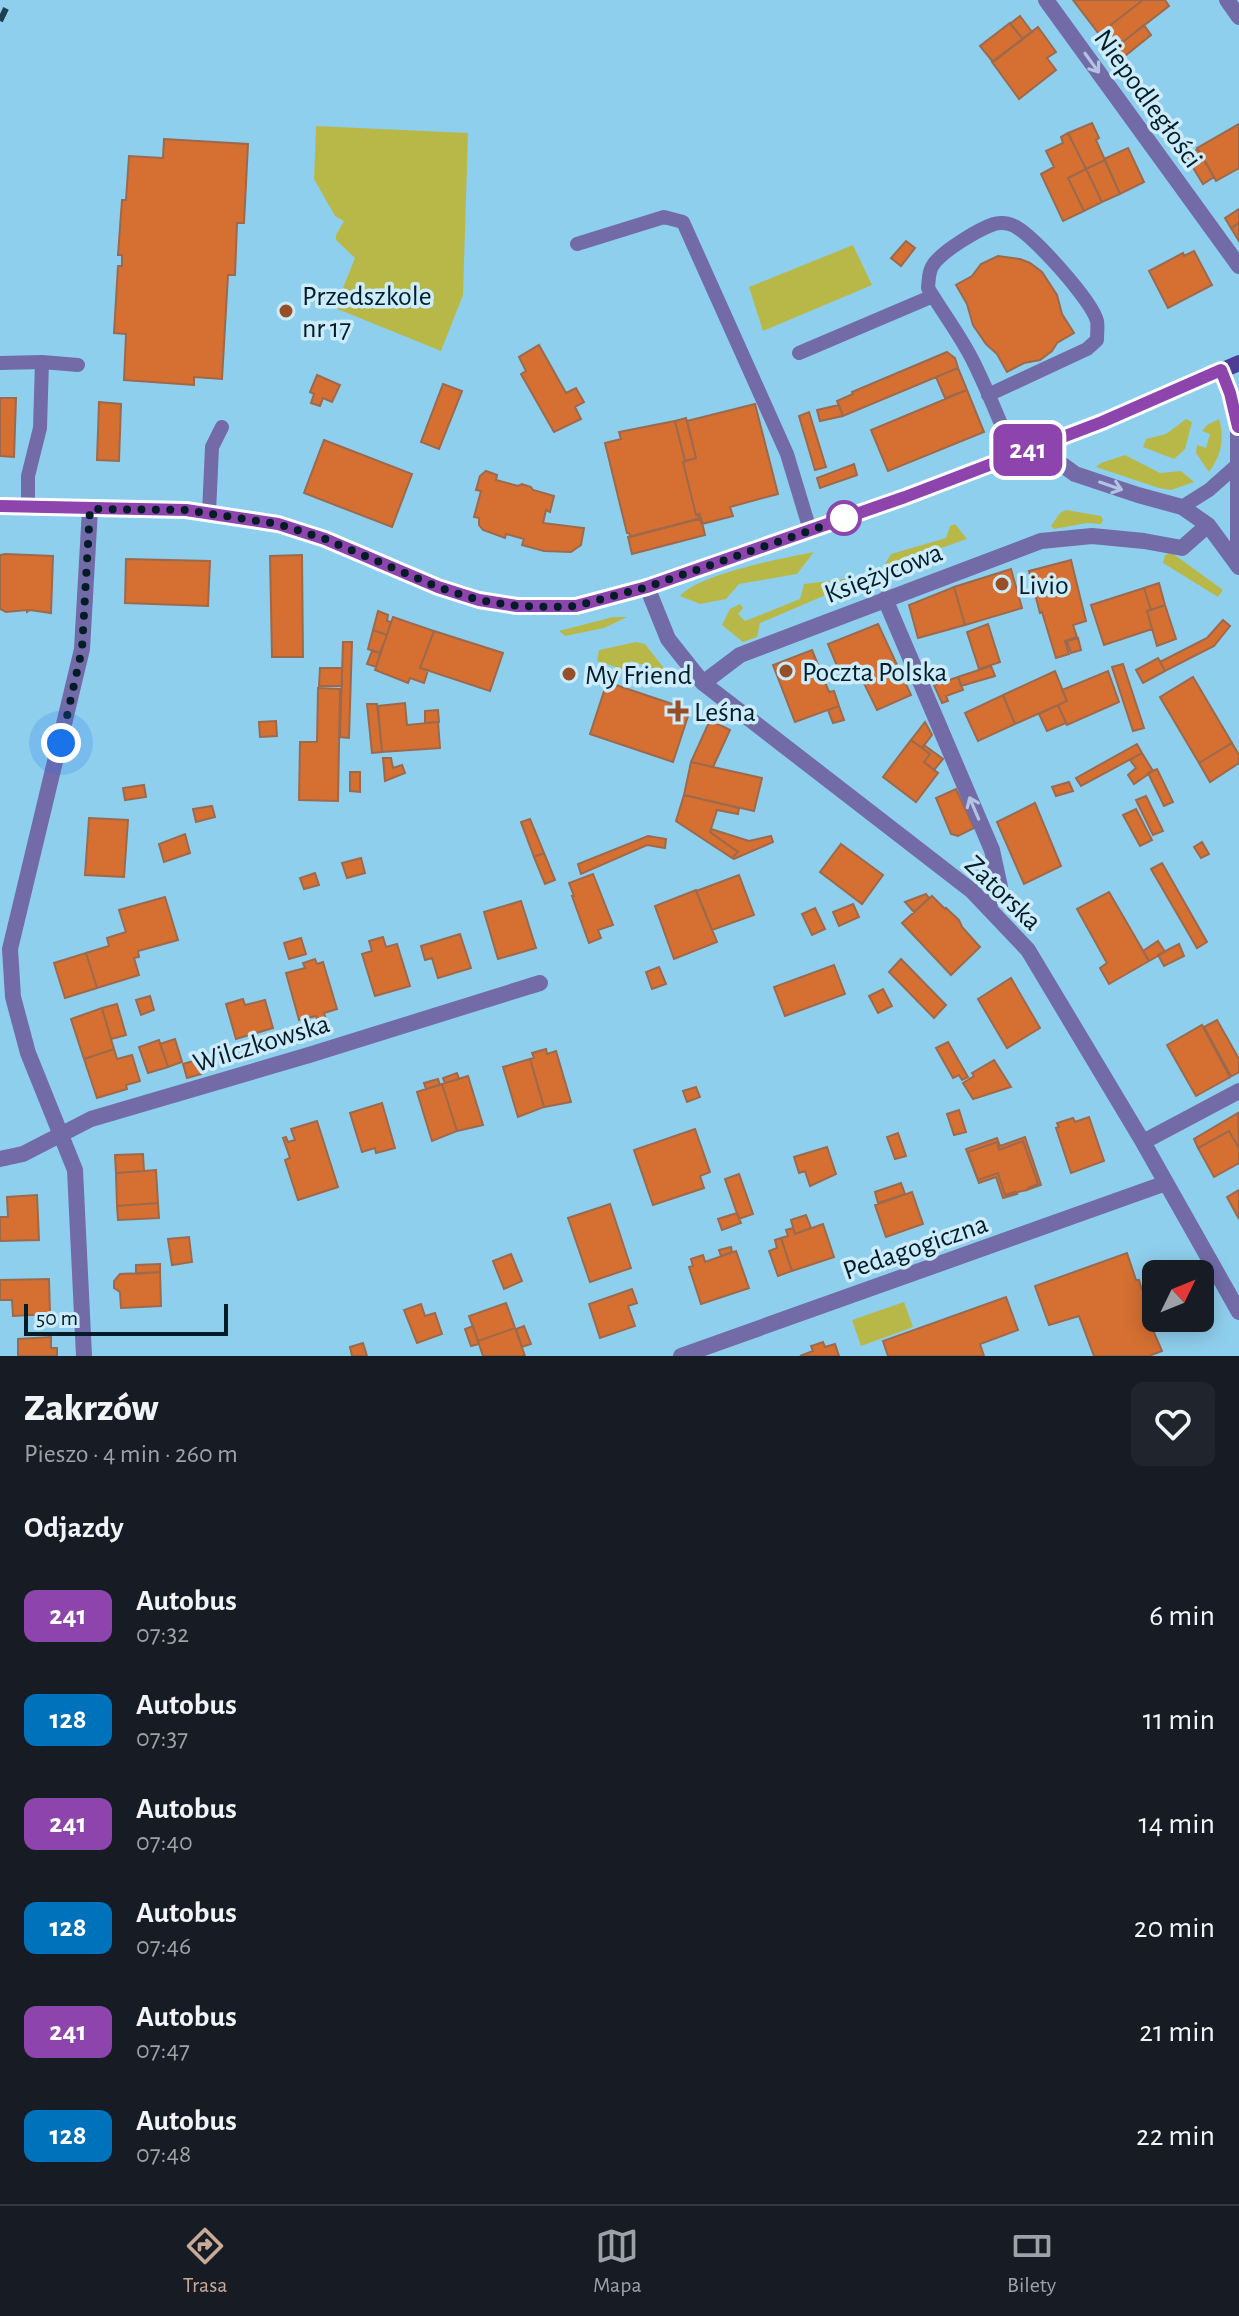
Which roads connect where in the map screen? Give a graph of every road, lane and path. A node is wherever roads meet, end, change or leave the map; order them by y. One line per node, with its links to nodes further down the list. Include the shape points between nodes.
1 (1046, 0): 5 (street, Niepodległości, one-way to 5)
2 (1227, 0): 3 (street)
3 (1239, 17)
4 (577, 244): 24 (lane, via 664,217 683,222 787,454)
5 (1239, 266)
6 (933, 296): 7 (lane); 13 (lane); 13 (lane, via 928,288 933,265 997,222 1013,225 1036,243 1089,306 1097,322 1097,340 1087,349)
7 (799, 353)
8 (42, 362): 9 (lane); 11 (lane); 19 (lane, via 40,428 28,476)
9 (0, 363)
10 (1239, 363): 12 (street)
11 (78, 365)
12 (1221, 370): 15 (street); 17 (street, via 1238,427)
13 (988, 395): 16 (lane)
14 (222, 427): 22 (lane, via 212,447)
15 (1038, 447): 16 (street); 20 (street, one-way to 20, via 1075,474)
16 (1014, 455): 24 (street)
17 (1236, 466): 20 (lane); 25 (street)
18 (0, 506): 19 (street)
19 (28, 507): 21 (street)
20 (1182, 507): 23 (street)
21 (90, 509): 22 (street); 32 (street, via 82,649 10,949 13,997 28,1053)
22 (209, 513): 26 (street, via 301,531 479,600 576,606)
23 (1208, 525): 25 (street); 27 (street, Księżycowa, via 1182,548 1092,536 1041,541)
24 (810, 530): 26 (street)
25 (1238, 566)
26 (647, 587): 28 (street, Zatorska, via 668,639)
27 (885, 599): 28 (street, Księżycowa, via 740,655); 29 (street, one-way to 27, via 1000,887 992,850)
28 (703, 683): 29 (street, Zatorska)
29 (988, 906): 33 (street, Zatorska, via 1028,950)
30 (540, 983): 32 (street, Wilczkowska, via 91,1119)
31 (1239, 1091): 33 (street)
32 (62, 1134): 34 (street, Wilczkowska); 37 (street, via 75,1170)
33 (1143, 1142): 35 (street, Zatorska)
34 (0, 1159)
35 (1166, 1183): 36 (street, Zatorska); 38 (street, Pedagogiczna)
36 (1239, 1312)
37 (84, 1356)
38 (681, 1356)

